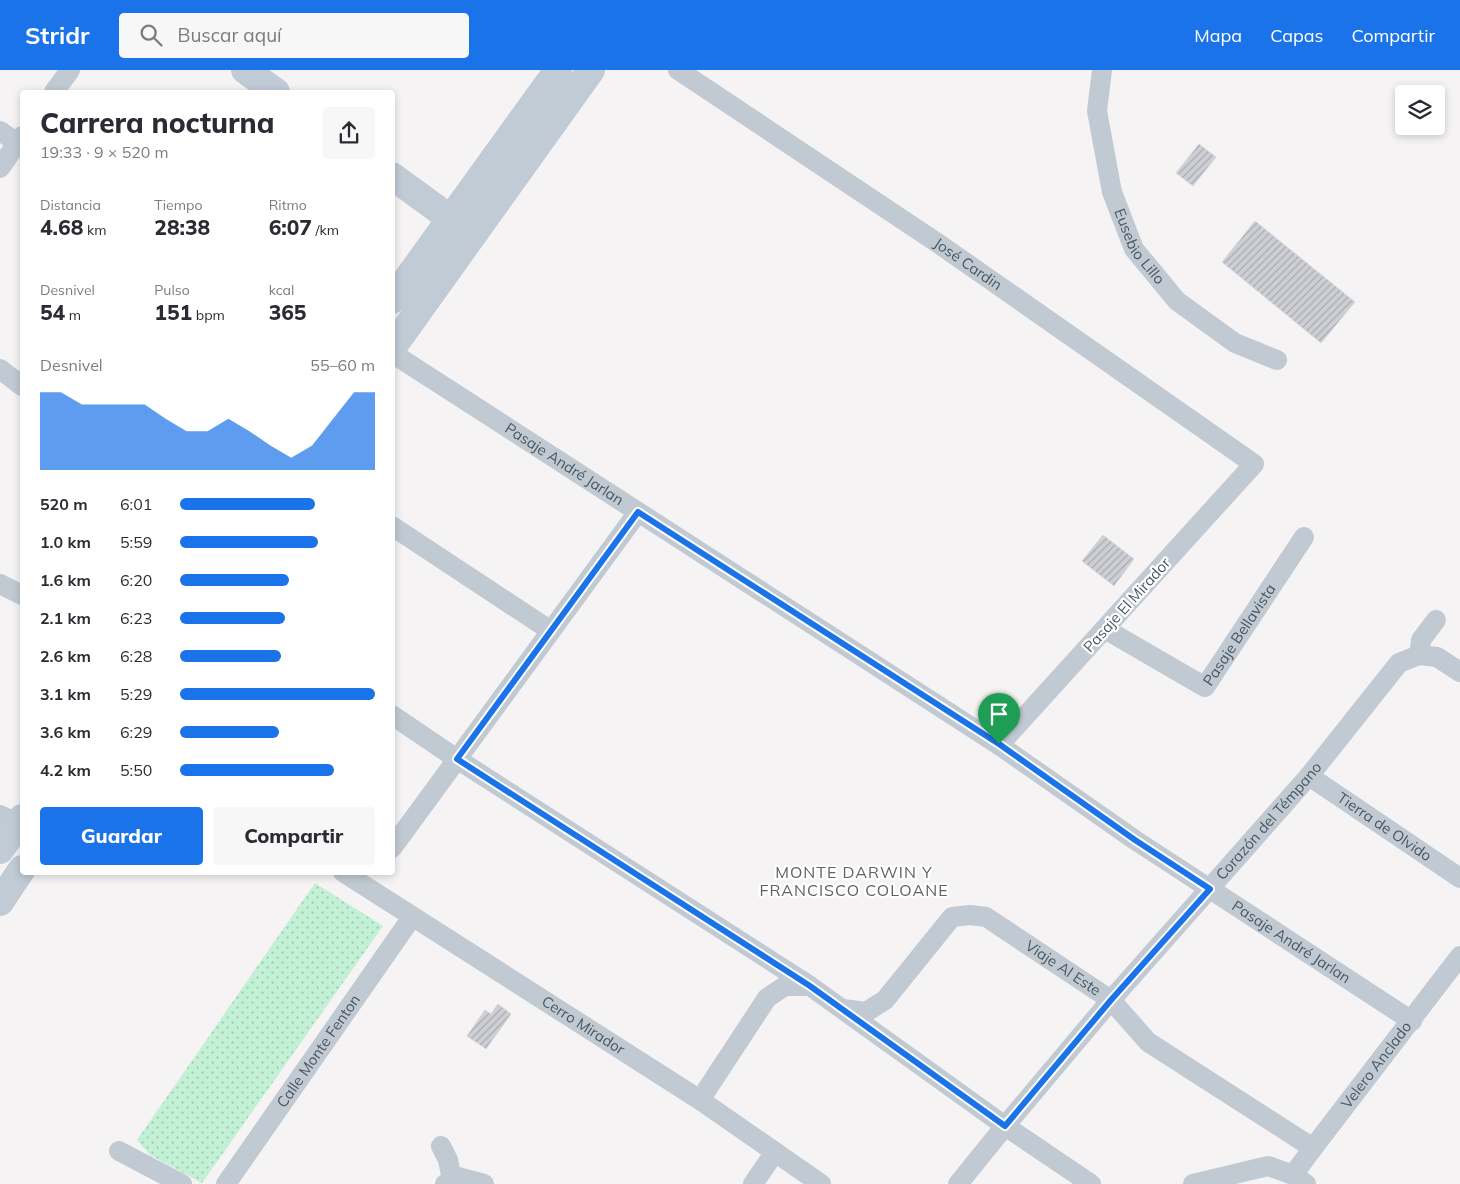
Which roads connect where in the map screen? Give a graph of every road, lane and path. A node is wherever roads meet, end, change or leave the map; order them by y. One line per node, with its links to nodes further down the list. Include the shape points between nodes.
1 (70, 70): 7 (street)
2 (245, 70): 8 (street)
3 (558, 70): 14 (street)
4 (591, 70): 15 (street)
5 (678, 70): 22 (street, José Cardin, via 939,244)
6 (1102, 70): 19 (street, Eusebio Lillo, via 1097,111 1112,192 1134,249 1177,301 1235,343)
7 (55, 90)
8 (273, 90)
9 (0, 131): 10 (street)
10 (20, 141)
11 (20, 143): 12 (street)
12 (0, 168)
13 (395, 178): 14 (street)
14 (451, 218): 15 (street); 16 (street)
15 (473, 235): 17 (street)
16 (395, 296)
17 (395, 344)
18 (395, 355): 23 (street, Pasaje André Jarlan)
19 (1277, 360)
20 (0, 369): 21 (street)
21 (20, 384)
22 (1254, 464): 29 (street, Pasaje El Mirador)
23 (638, 512): 30 (street); 34 (street, Pasaje André Jarlan)
24 (395, 528): 30 (street)
25 (1304, 537): 29 (street, Pasaje Bellavista, via 1205,687)
26 (0, 584): 27 (street)
27 (20, 594)
28 (1436, 620): 31 (street, via 1421,640)
29 (1105, 629): 34 (street, Pasaje El Mirador)
30 (551, 631): 35 (street)
31 (1419, 655): 32 (street, via 1437,657); 36 (street, Corazón del Témpano, via 1399,664)
32 (1460, 672)
33 (395, 717): 35 (street)
34 (999, 744): 44 (street, Pasaje André Jarlan)
35 (457, 759): 38 (street); 48 (street)
36 (1309, 776): 42 (street, Tierra de Olvido); 44 (street, Corazón del Témpano)
37 (14, 819): 39 (street)
38 (395, 844)
39 (0, 850)
40 (20, 873): 45 (street)
41 (354, 875): 43 (street, Cerro Mirador)
42 (1460, 878)
43 (369, 879): 46 (street, Cerro Mirador)
44 (1210, 889): 49 (street, Corazón del Témpano); 51 (street, Pasaje André Jarlan)
45 (0, 902)
46 (412, 917): 52 (street, Cerro Mirador); 61 (street, Calle Monte Fenton)
47 (1460, 956): 51 (street, Velero Anclado)
48 (810, 986): 50 (street); 52 (street, via 785,986 767,998)
49 (1111, 1000): 50 (street, Viaje Al Este, via 986,917 970,915 952,917 885,1000 866,1012); 53 (street, Corazón del Témpano); 55 (street, Viaje Al Este, via 1148,1042)
50 (843, 1009): 53 (street)
51 (1412, 1021): 55 (street, Velero Anclado)
52 (700, 1100): 57 (street, Cerro Mirador)
53 (1005, 1126): 65 (street, Corazón del Témpano); 66 (street)
54 (441, 1146): 59 (street, via 448,1160)
55 (1313, 1148): 58 (street, Velero Anclado)
56 (119, 1151): 60 (street)
57 (775, 1152): 63 (street); 64 (street, Cerro Mirador)
58 (1300, 1180): 67 (street, via 1268,1166)
59 (449, 1182): 62 (street, via 458,1177)
60 (182, 1184)
61 (226, 1184)
62 (484, 1184)
63 (753, 1184)
64 (821, 1184)
65 (958, 1184)
66 (1091, 1184)
67 (1193, 1184)

